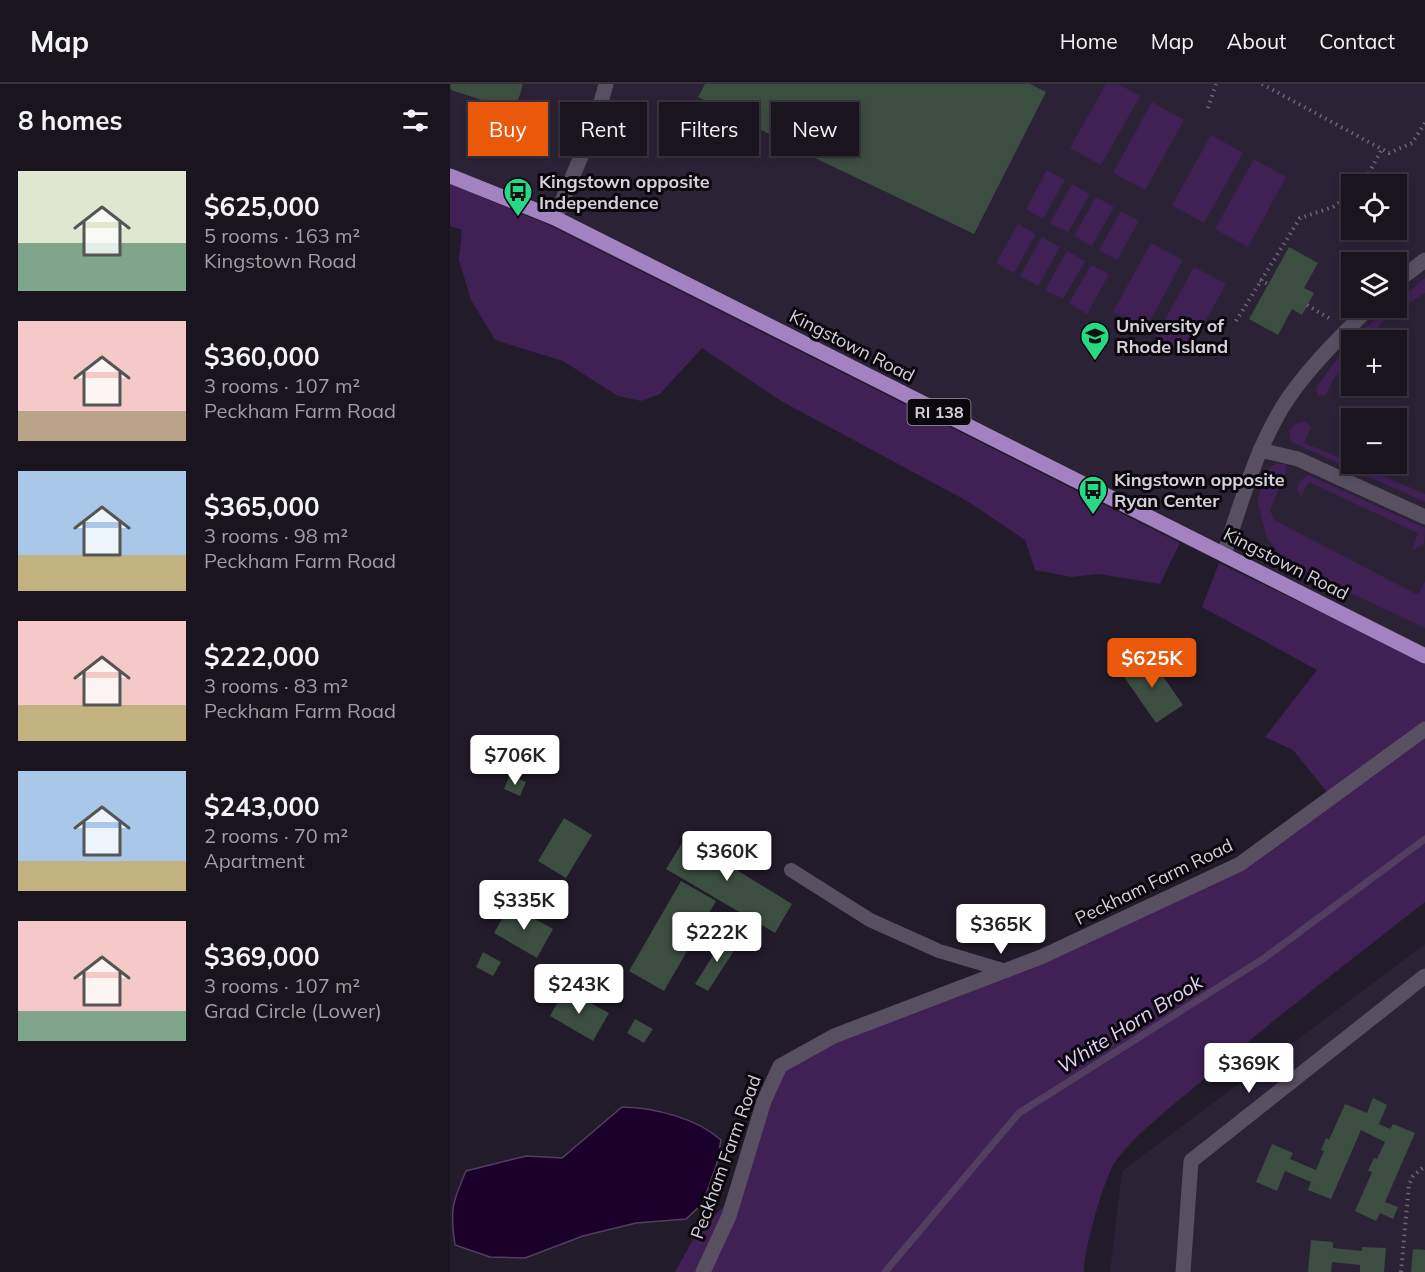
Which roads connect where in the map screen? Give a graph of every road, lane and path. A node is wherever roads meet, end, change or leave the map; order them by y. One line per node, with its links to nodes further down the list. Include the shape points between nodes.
1 (606, 84): 10 (street, via 596,121)
2 (1216, 84): 4 (path)
3 (1263, 84): 6 (path)
4 (1208, 108)
5 (1425, 123): 6 (path, via 1412,143 1389,153)
6 (1382, 149): 7 (path)
7 (1368, 174)
8 (450, 176): 10 (main road, Kingstown Road / RI 138)
9 (1341, 202): 13 (path, via 1300,218)
10 (555, 218): 21 (main road, Kingstown Road / RI 138)
11 (1425, 260): 12 (street)
12 (1407, 274)
13 (1260, 280): 14 (path); 17 (path)
14 (1268, 284)
15 (1307, 305): 18 (path)
16 (1359, 318): 18 (street)
17 (1236, 321)
18 (1348, 329): 19 (street, via 1289,398)
19 (1260, 450): 20 (street, via 1298,459); 21 (street)
20 (1425, 517)
21 (1224, 554): 22 (main road, Kingstown Road / RI 138)
22 (1425, 656)
23 (1425, 729): 25 (street, Peckham Farm Road, via 1240,864)
24 (791, 870): 25 (lane, via 870,920 939,951)
25 (1006, 971): 28 (street, Peckham Farm Road, via 834,1036 780,1066 764,1101 729,1216)
26 (1425, 976): 29 (street, via 1191,1161)
27 (1425, 1166): 30 (path, via 1409,1185)
28 (703, 1272)
29 (1183, 1272)
30 (1401, 1272)

